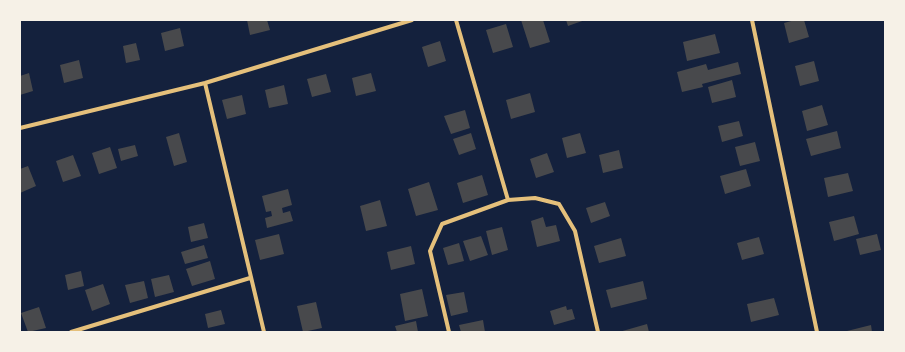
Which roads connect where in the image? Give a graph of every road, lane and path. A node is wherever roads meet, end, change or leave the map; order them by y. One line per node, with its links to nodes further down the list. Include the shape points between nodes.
1 (412, 20): 4 (street)
2 (456, 20): 6 (street)
3 (752, 20): 12 (street)
4 (205, 83): 5 (street); 7 (street)
5 (20, 128)
6 (508, 200): 10 (street, via 442,224 430,251); 11 (street, via 535,198 559,204 575,231)
7 (250, 278): 8 (street); 9 (street)
8 (71, 332)
9 (264, 332)
10 (449, 332)
11 (598, 332)
12 (816, 332)

